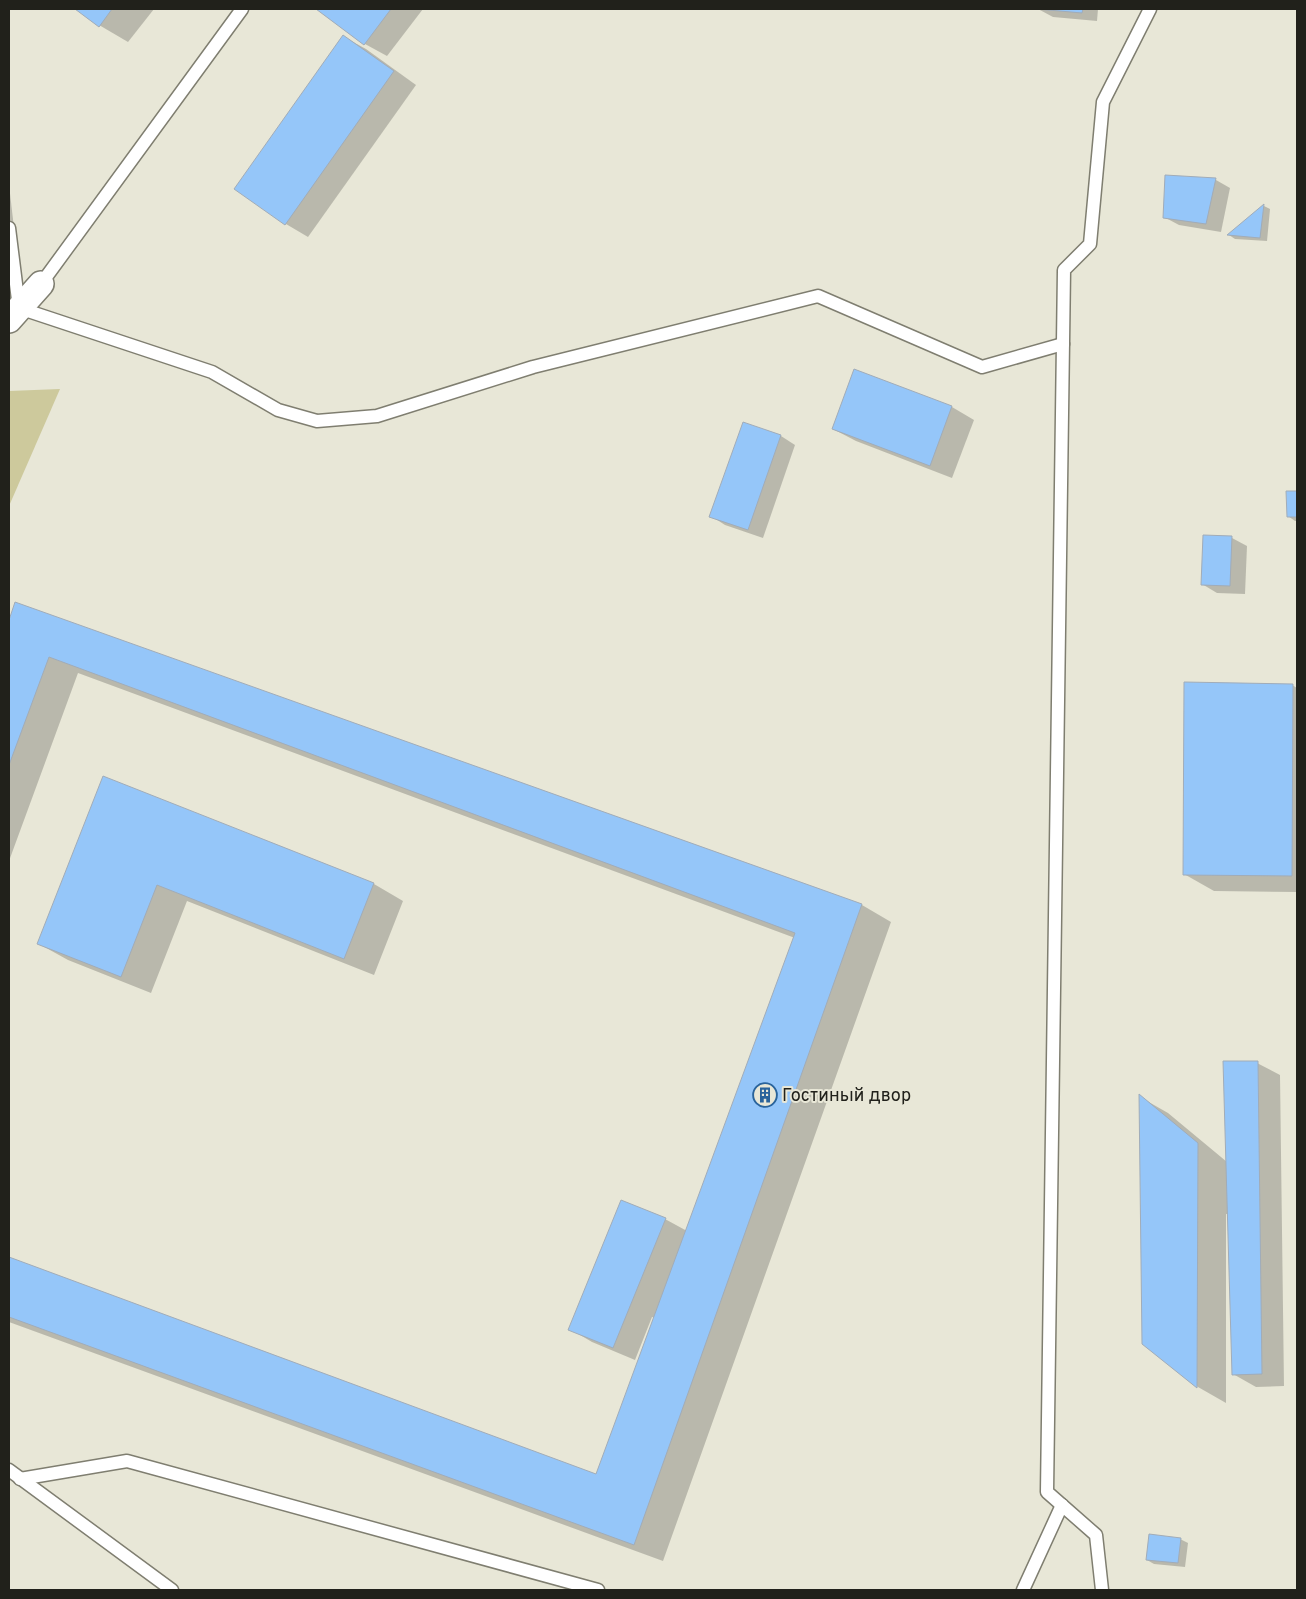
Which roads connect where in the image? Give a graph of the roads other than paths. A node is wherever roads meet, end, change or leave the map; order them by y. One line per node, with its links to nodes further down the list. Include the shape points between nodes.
1 (242, 9): 4 (lane)
2 (1150, 9): 6 (lane, via 1103,102 1090,244 1064,270)
3 (9, 228): 5 (lane)
4 (41, 284): 5 (street)
5 (14, 314): 6 (lane, via 212,372 278,410 317,421 377,416 533,367 818,296 982,367)
6 (1063, 344): 9 (lane, via 1047,1492)
7 (9, 1470): 8 (lane)
8 (20, 1479): 10 (lane); 11 (lane, via 127,1461)
9 (1062, 1505): 12 (lane); 13 (lane, via 1096,1535)
10 (172, 1590)
11 (598, 1590)
12 (1023, 1590)
13 (1102, 1590)

